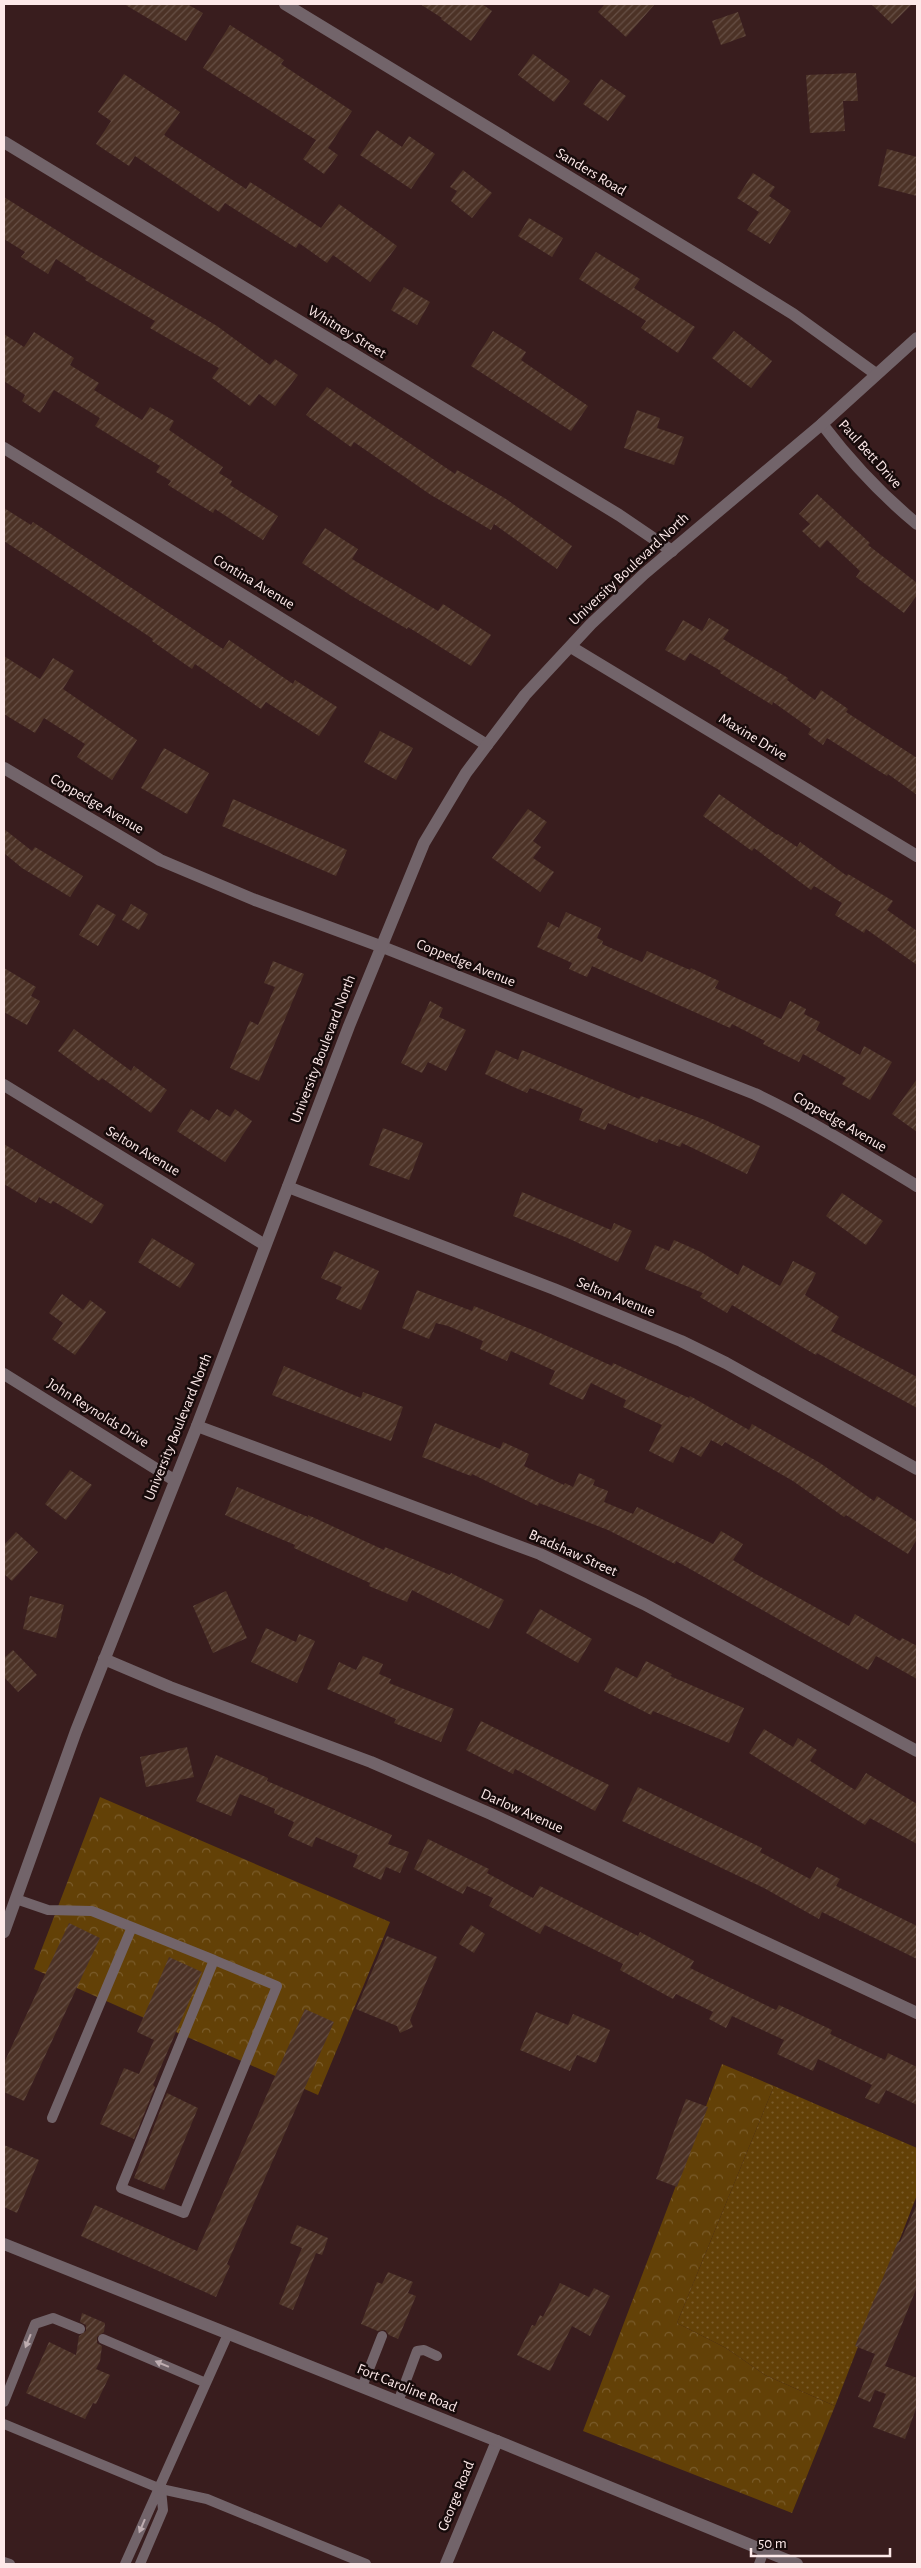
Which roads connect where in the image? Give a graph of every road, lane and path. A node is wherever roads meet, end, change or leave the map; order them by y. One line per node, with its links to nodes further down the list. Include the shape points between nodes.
1 (285, 4): 4 (street, Sanders Road, via 714,264 793,314)
2 (4, 142): 8 (street, Whitney Street, via 619,515)
3 (917, 338): 4 (street, University Boulevard North)
4 (876, 374): 5 (street, University Boulevard North)
5 (822, 424): 7 (street, Paul Bett Drive, via 848,458); 8 (street, University Boulevard North)
6 (4, 448): 10 (street, Contina Avenue)
7 (917, 524)
8 (672, 551): 9 (street, University Boulevard North, via 591,624)
9 (571, 647): 10 (street, University Boulevard North, via 525,695); 12 (street, Maxine Drive)
10 (487, 745): 13 (street, University Boulevard North, via 466,773 424,843)
11 (4, 768): 13 (street, Coppedge Avenue, via 160,860 254,900)
12 (917, 856)
13 (380, 946): 15 (street, Coppedge Avenue, via 755,1094 856,1148); 16 (street, University Boulevard North)
14 (4, 1085): 17 (street, Selton Avenue)
15 (917, 1186)
16 (288, 1187): 17 (street, University Boulevard North); 20 (street, Selton Avenue, via 680,1341 726,1363)
17 (265, 1245): 19 (street, University Boulevard North)
18 (4, 1374): 21 (street, John Reynolds Drive)
19 (197, 1426): 21 (street, University Boulevard North); 23 (street, Bradshaw Street, via 540,1554 644,1604)
20 (917, 1469)
21 (174, 1480): 22 (street, University Boulevard North)
22 (104, 1660): 24 (street, University Boulevard North); 28 (street, Darlow Avenue, via 371,1762)
23 (917, 1751)
24 (16, 1899): 25 (lane, via 48,1910 92,1911); 26 (street, University Boulevard North)
25 (132, 1927): 27 (lane); 29 (lane)
26 (4, 1932)
27 (214, 1960): 27 (lane, via 121,2188 184,2213 277,1986)
28 (917, 2013)
29 (52, 2118)
30 (4, 2244): 32 (street, Fort Caroline Road)
31 (80, 2329): 38 (lane, one-way to 38, via 53,2318 35,2324)
32 (228, 2334): 36 (lane); 37 (street, Fort Caroline Road)
33 (382, 2336): 37 (lane)
34 (103, 2339): 36 (lane, one-way to 34)
35 (437, 2356): 39 (lane, via 420,2349 417,2351)
36 (206, 2383): 42 (lane)
37 (362, 2387): 39 (street, Fort Caroline Road)
38 (4, 2402)
39 (398, 2402): 41 (street, Fort Caroline Road)
40 (4, 2424): 42 (lane)
41 (496, 2441): 43 (street, Fort Caroline Road); 49 (street, George Road)
42 (161, 2489): 46 (lane, one-way to 46, via 151,2504); 47 (lane, via 163,2510); 48 (lane, via 207,2499)
43 (764, 2551): 50 (lane); 51 (street, Fort Caroline Road)
44 (4, 2562): 45 (lane)
45 (10, 2564)
46 (125, 2564)
47 (140, 2564)
48 (366, 2564)
49 (446, 2564)
50 (759, 2564)
51 (797, 2564)

